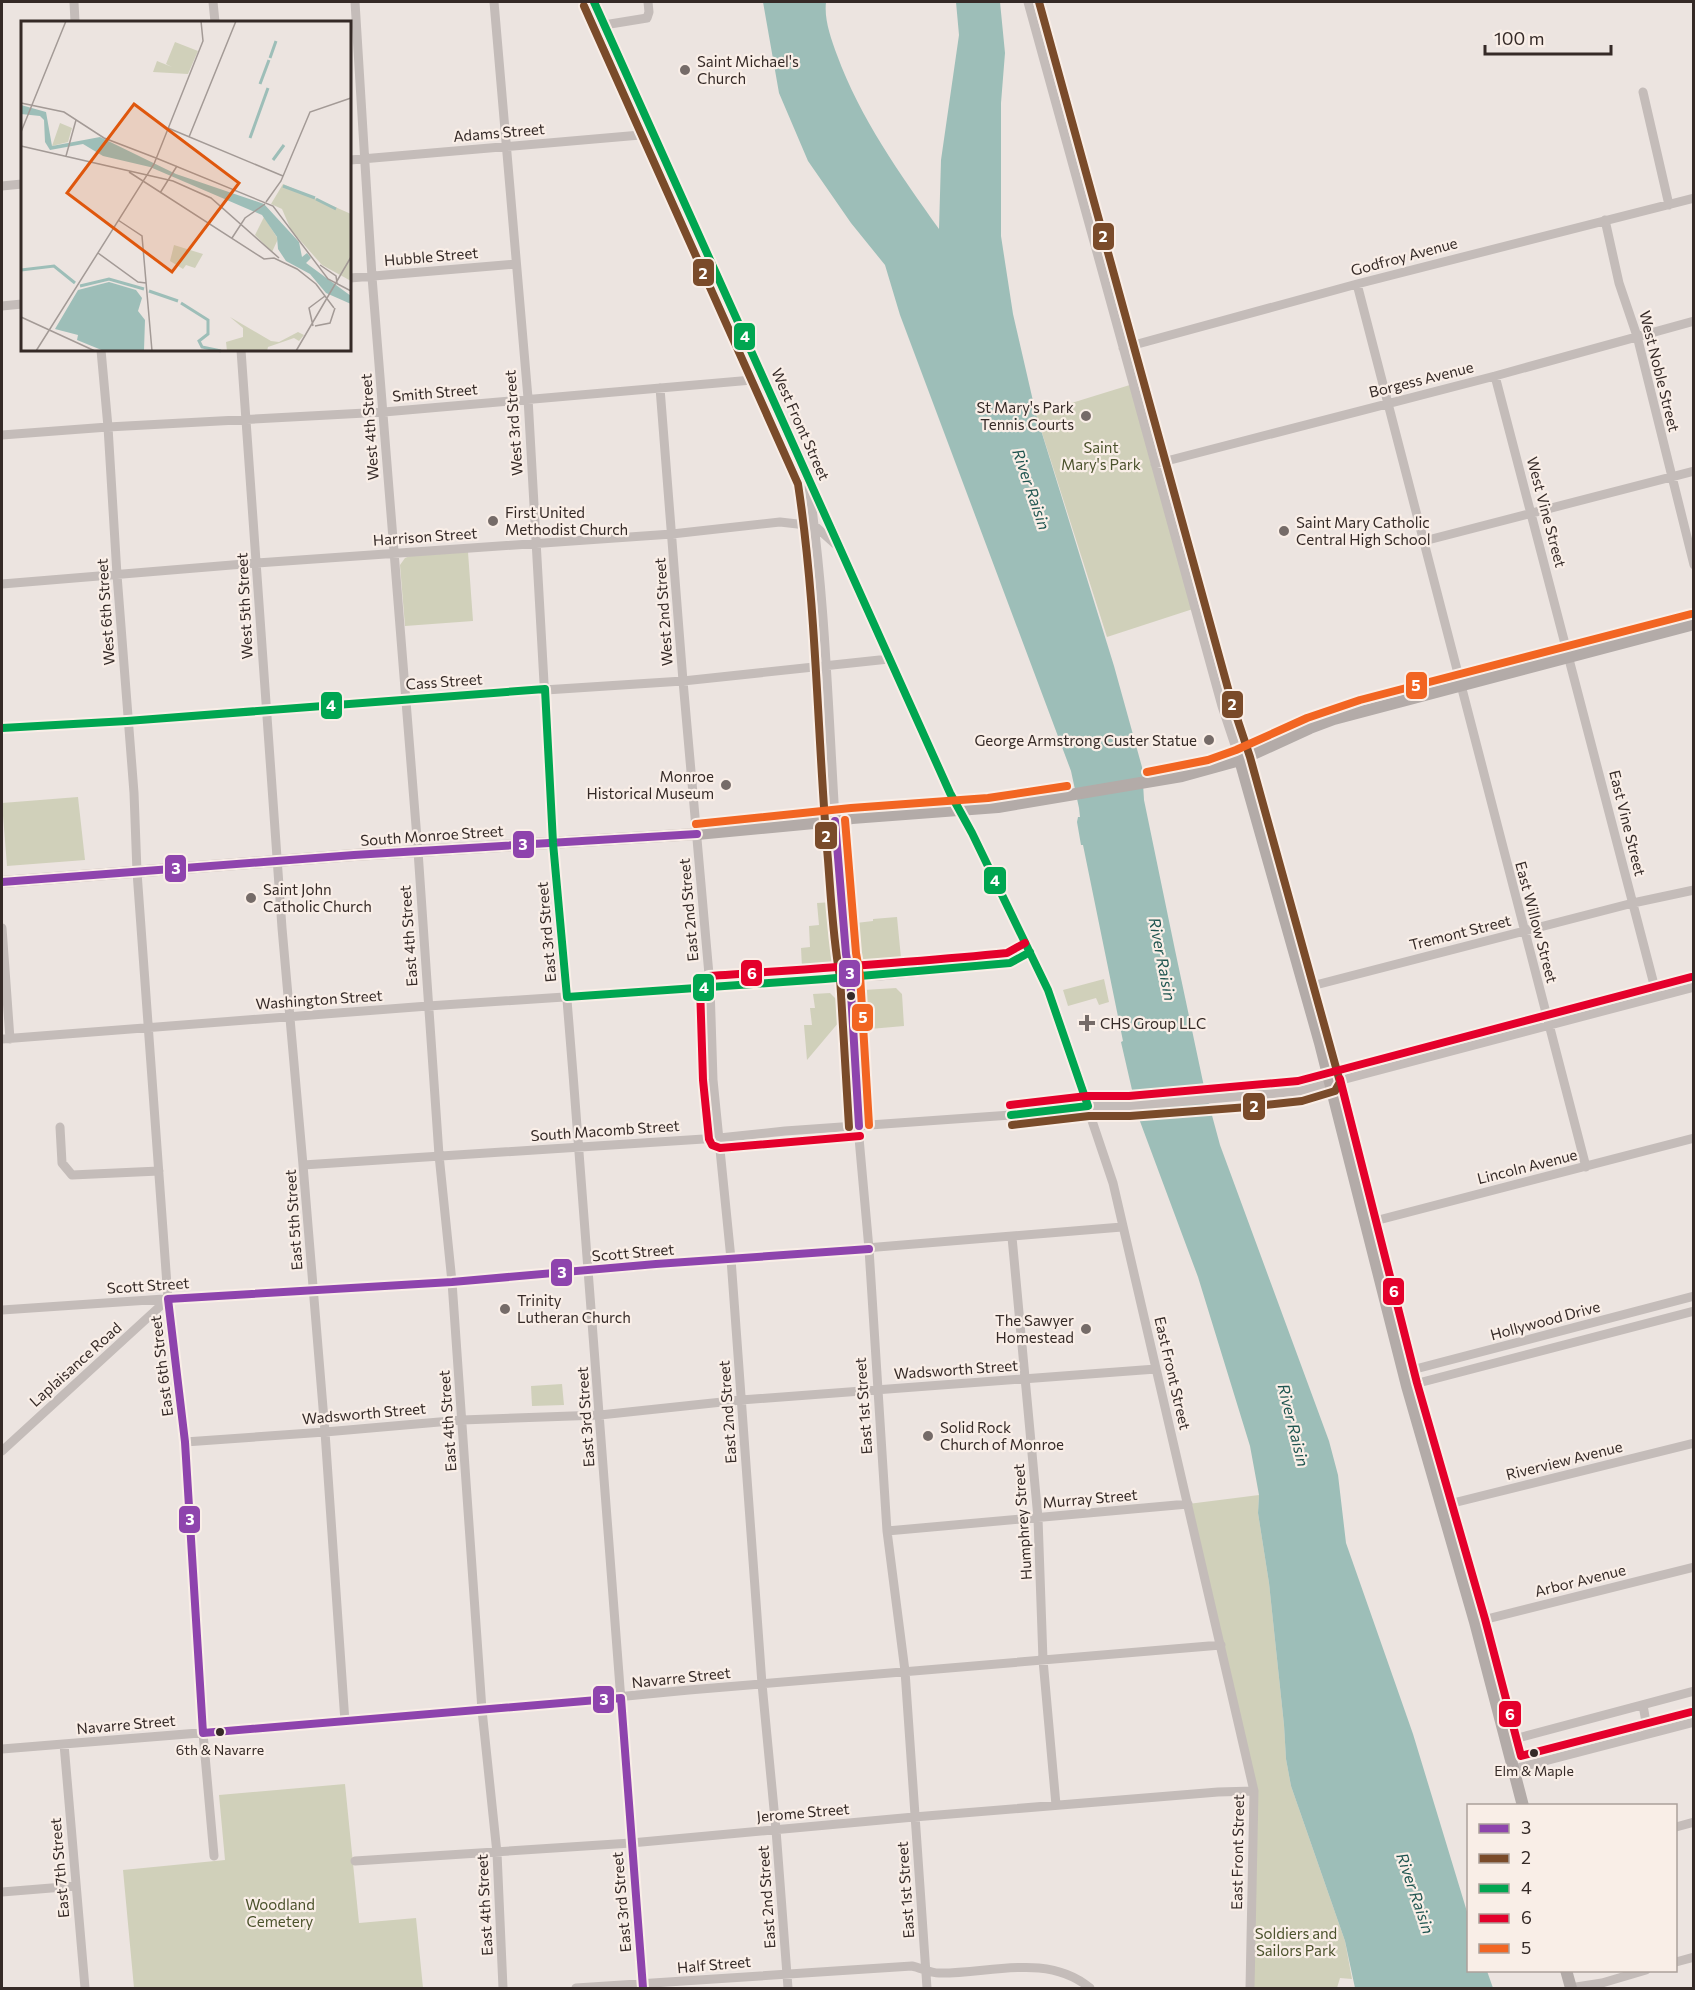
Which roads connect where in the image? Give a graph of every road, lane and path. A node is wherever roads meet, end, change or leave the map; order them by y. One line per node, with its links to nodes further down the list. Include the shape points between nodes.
1 (74, 2): 8 (street)
2 (213, 2): 9 (street)
3 (355, 2): 14 (street, West 4th Street)
4 (494, 2): 13 (street, West 3rd Street)
5 (594, 2): 10 (street, West Front Street)
6 (648, 2): 10 (street, via 647,18)
7 (1028, 2): 29 (street)
8 (75, 21)
9 (215, 21)
10 (604, 25): 12 (street, West Front Street)
11 (1643, 92): 19 (street)
12 (652, 134): 13 (street, Adams Street); 33 (street, West Front Street)
13 (505, 146): 14 (street, Adams Street); 21 (street, West 3rd Street)
14 (366, 159): 15 (street, Adams Street); 22 (street, West 4th Street)
15 (351, 160)
16 (21, 184): 17 (street)
17 (2, 186)
18 (1694, 198): 19 (street, Godfroy Avenue)
19 (1669, 205): 20 (street, Godfroy Avenue)
20 (1605, 220): 24 (street, Godfroy Avenue); 28 (street, West Noble Street, via 1619,283)
21 (516, 264): 22 (street, Hubble Street); 35 (street, West 3rd Street)
22 (372, 277): 23 (street, Hubble Street); 37 (street, West 4th Street)
23 (351, 278)
24 (1357, 284): 29 (street, Godfroy Avenue); 36 (street, East Willow Street)
25 (21, 304): 26 (street)
26 (2, 306)
27 (1694, 321): 28 (street, Borgess Avenue)
28 (1637, 336): 32 (street, Borgess Avenue); 43 (street, West Noble Street)
29 (1123, 348): 41 (street)
30 (102, 351): 39 (street, West 6th Street)
31 (241, 351): 38 (street, West 5th Street)
32 (1495, 376): 36 (street, Borgess Avenue); 45 (street, West Vine Street)
33 (764, 379): 34 (street, Smith Street); 44 (street, West Front Street)
34 (660, 388): 35 (street, Smith Street); 47 (street, West 2nd Street)
35 (528, 398): 37 (street, Smith Street); 49 (street, West 3rd Street)
36 (1388, 402): 41 (street, Borgess Avenue); 48 (street, East Willow Street)
37 (384, 412): 38 (street, Smith Street); 51 (street, West 4th Street)
38 (247, 421): 39 (street, Smith Street); 52 (street, West 5th Street)
39 (108, 427): 40 (street, Smith Street); 54 (street, West 6th Street)
40 (2, 435)
41 (1155, 464): 67 (street)
42 (1694, 471): 43 (street)
43 (1671, 477): 45 (street); 53 (street, West Noble Street)
44 (808, 481): 46 (street, East 1st Street); 50 (street, West Front Street)
45 (1532, 514): 48 (street); 57 (street, West Vine Street)
46 (814, 526): 47 (street, Harrison Street, via 778,522); 50 (street); 59 (street, East 1st Street)
47 (672, 534): 49 (street, Harrison Street); 60 (street, West 2nd Street)
48 (1424, 541): 61 (street, East Willow Street)
49 (535, 543): 51 (street, Harrison Street); 62 (street, West 3rd Street)
50 (840, 549): 58 (street, West Front Street)
51 (394, 554): 52 (street, Harrison Street); 63 (street, West 4th Street)
52 (257, 563): 54 (street, Harrison Street); 64 (street, West 5th Street)
53 (1694, 565)
54 (117, 575): 55 (street, Harrison Street); 65 (street, West 6th Street)
55 (2, 584)
56 (1694, 624): 57 (main road, South Monroe Street)
57 (1570, 657): 61 (main road, South Monroe Street); 78 (street, East Vine Street)
58 (889, 659): 59 (street, Cass Street); 68 (street, West Front Street)
59 (826, 666): 60 (street, Cass Street); 70 (street, East 1st Street)
60 (683, 681): 62 (street, Cass Street); 71 (street, West 2nd Street)
61 (1461, 685): 67 (main road, South Monroe Street, via 1334,719); 80 (street, East Willow Street)
62 (545, 689): 63 (street, Cass Street); 72 (street, West 3rd Street)
63 (406, 699): 64 (street, Cass Street); 73 (street, West 4th Street)
64 (265, 709): 65 (street, Cass Street); 74 (street, West 5th Street)
65 (127, 721): 66 (street, Cass Street); 75 (street, West 6th Street)
66 (2, 728)
67 (1240, 760): 69 (main road, South Monroe Street, via 1149,782); 85 (main road)
68 (950, 793): 69 (street, East Front Street)
69 (960, 810): 70 (main road, South Monroe Street); 81 (street, East Front Street)
70 (835, 821): 71 (main road, South Monroe Street); 82 (street, East 1st Street)
71 (697, 834): 72 (main road, South Monroe Street); 83 (street, East 2nd Street)
72 (553, 843): 73 (main road, South Monroe Street); 87 (street, East 3rd Street)
73 (418, 850): 74 (main road, South Monroe Street); 88 (street, East 4th Street)
74 (277, 861): 75 (main road, South Monroe Street); 89 (street, East 5th Street)
75 (137, 872): 76 (main road, South Monroe Street); 91 (street, East 6th Street)
76 (2, 882)
77 (1694, 890): 78 (street, Tremont Street)
78 (1633, 903): 80 (street, Tremont Street); 86 (street, East Vine Street)
79 (2, 928): 92 (street)
80 (1523, 932): 85 (street, Tremont Street); 90 (street, East Willow Street)
81 (1030, 952): 82 (street, Washington Street, via 1010,963); 94 (street, East Front Street, via 1050,995)
82 (850, 976): 83 (street, Washington Street); 96 (street, East 1st Street)
83 (710, 987): 87 (street, Washington Street); 97 (street, East 2nd Street)
84 (1694, 987): 86 (street, South Macomb Street)
85 (1304, 988): 93 (main road)
86 (1657, 996): 90 (street, South Macomb Street)
87 (567, 997): 88 (street, Washington Street); 99 (street, East 3rd Street)
88 (428, 1006): 89 (street, Washington Street); 100 (street, East 4th Street)
89 (288, 1017): 91 (street, Washington Street); 101 (street, East 5th Street)
90 (1548, 1024): 93 (street, South Macomb Street); 102 (street, East Willow Street)
91 (148, 1028): 92 (street, Washington Street); 103 (street, East 6th Street)
92 (6, 1039)
93 (1330, 1082): 94 (street, South Macomb Street, via 1300,1091 1213,1100); 104 (main road)
94 (1088, 1106): 96 (street, South Macomb Street); 105 (street, East Front Street, via 1113,1183)
95 (60, 1126): 103 (street, via 62,1163 72,1175)
96 (859, 1126): 97 (street, South Macomb Street); 107 (street, East 1st Street)
97 (719, 1138): 99 (street, South Macomb Street); 108 (street, East 2nd Street)
98 (1694, 1138): 102 (street, Lincoln Avenue)
99 (579, 1147): 100 (street, South Macomb Street); 109 (street, East 3rd Street)
100 (439, 1155): 101 (street, South Macomb Street); 110 (street, East 4th Street)
101 (303, 1165): 111 (street, East 5th Street)
102 (1586, 1167): 104 (street, Lincoln Avenue)
103 (159, 1171): 113 (street, East 6th Street)
104 (1367, 1223): 117 (main road)
105 (1122, 1227): 106 (street, Scott Street); 116 (street, East Front Street)
106 (1012, 1237): 107 (street, Scott Street); 118 (street, Humphrey Street)
107 (868, 1249): 108 (street, Scott Street); 120 (street, East 1st Street)
108 (732, 1259): 109 (street, Scott Street); 121 (street, East 2nd Street)
109 (588, 1271): 110 (street, Scott Street); 122 (street, East 3rd Street)
110 (452, 1282): 111 (street, Scott Street); 123 (street, East 4th Street)
111 (313, 1289): 113 (street, Scott Street); 124 (street, East 5th Street)
112 (1694, 1296): 117 (street, Hollywood Drive)
113 (168, 1299): 114 (street, Scott Street); 125 (street, East 6th Street); 127 (street, Laplaisance Road)
114 (2, 1310)
115 (1694, 1311): 119 (street, Hollywood Drive)
116 (1156, 1368): 118 (street, Wadsworth Street); 128 (street, East Front Street)
117 (1404, 1372): 119 (main road)
118 (1026, 1379): 120 (street, Wadsworth Street); 130 (street, Humphrey Street)
119 (1407, 1386): 129 (main road)
120 (877, 1390): 121 (street, Wadsworth Street); 131 (street, East 1st Street)
121 (741, 1400): 122 (street, Wadsworth Street); 137 (street, East 2nd Street)
122 (600, 1415): 123 (street, Wadsworth Street); 139 (street, East 3rd Street)
123 (462, 1420): 124 (street, Wadsworth Street); 141 (street, East 4th Street)
124 (325, 1432): 125 (street, Wadsworth Street); 142 (street, East 5th Street)
125 (184, 1442): 144 (street, East 6th Street)
126 (1694, 1443): 129 (street, Riverview Avenue)
127 (2, 1451)
128 (1188, 1504): 130 (street, Murray Street); 134 (street, East Front Street)
129 (1441, 1506): 133 (main road)
130 (1038, 1518): 131 (street, Murray Street); 135 (street, Humphrey Street)
131 (887, 1531): 136 (street, East 1st Street)
132 (1694, 1567): 133 (street, Arbor Avenue)
133 (1474, 1622): 146 (main road)
134 (1221, 1646): 135 (street, Navarre Street); 150 (street, East Front Street)
135 (1044, 1660): 136 (street, Navarre Street); 152 (street, Humphrey Street)
136 (905, 1671): 137 (street, Navarre Street); 153 (street, East 1st Street)
137 (762, 1684): 139 (street, Navarre Street); 156 (street, East 2nd Street)
138 (1694, 1691): 140 (street)
139 (621, 1698): 141 (street, Navarre Street); 157 (street, East 3rd Street)
140 (1643, 1705): 145 (street); 146 (street)
141 (482, 1710): 142 (street, Navarre Street); 158 (street, East 4th Street)
142 (345, 1722): 144 (street, Navarre Street)
143 (1694, 1722): 145 (street)
144 (202, 1733): 147 (street, Navarre Street); 159 (street, East 6th Street)
145 (1648, 1734): 149 (street)
146 (1507, 1741): 149 (main road)
147 (64, 1744): 148 (street, Navarre Street); 161 (street, East 7th Street)
148 (2, 1749)
149 (1514, 1769): 151 (main road)
150 (1254, 1791): 152 (street, Jerome Street); 178 (street, East Front Street)
151 (1523, 1804)
152 (1056, 1805): 153 (street, Jerome Street)
153 (914, 1817): 156 (street, Jerome Street); 165 (street, East 1st Street)
154 (1694, 1822): 155 (street)
155 (1677, 1827)
156 (776, 1830): 157 (street, Jerome Street); 168 (street, East 2nd Street)
157 (632, 1843): 158 (street, Jerome Street); 170 (street, East 3rd Street)
158 (497, 1852): 160 (street, Jerome Street); 173 (street, East 4th Street)
159 (214, 1856)
160 (355, 1861)
161 (76, 1886): 162 (street); 172 (street, East 7th Street)
162 (2, 1892)
163 (1694, 1957): 164 (street)
164 (1677, 1962)
165 (926, 1968): 168 (street, Half Street); 176 (street, East 1st Street); 177 (street, Half Street, via 935,1973 1010,1966 1040,1968 1064,1973)
166 (1566, 1972): 171 (main road)
167 (1643, 1972): 169 (street)
168 (787, 1973): 170 (street, Half Street); 175 (street, East 2nd Street)
169 (1605, 1986): 171 (street)
170 (643, 1987): 174 (street, Half Street)
171 (1570, 1988)
172 (85, 1989)
173 (504, 1989)
174 (576, 1989)
175 (788, 1989)
176 (927, 1989)
177 (1090, 1989)
178 (1250, 1989)

